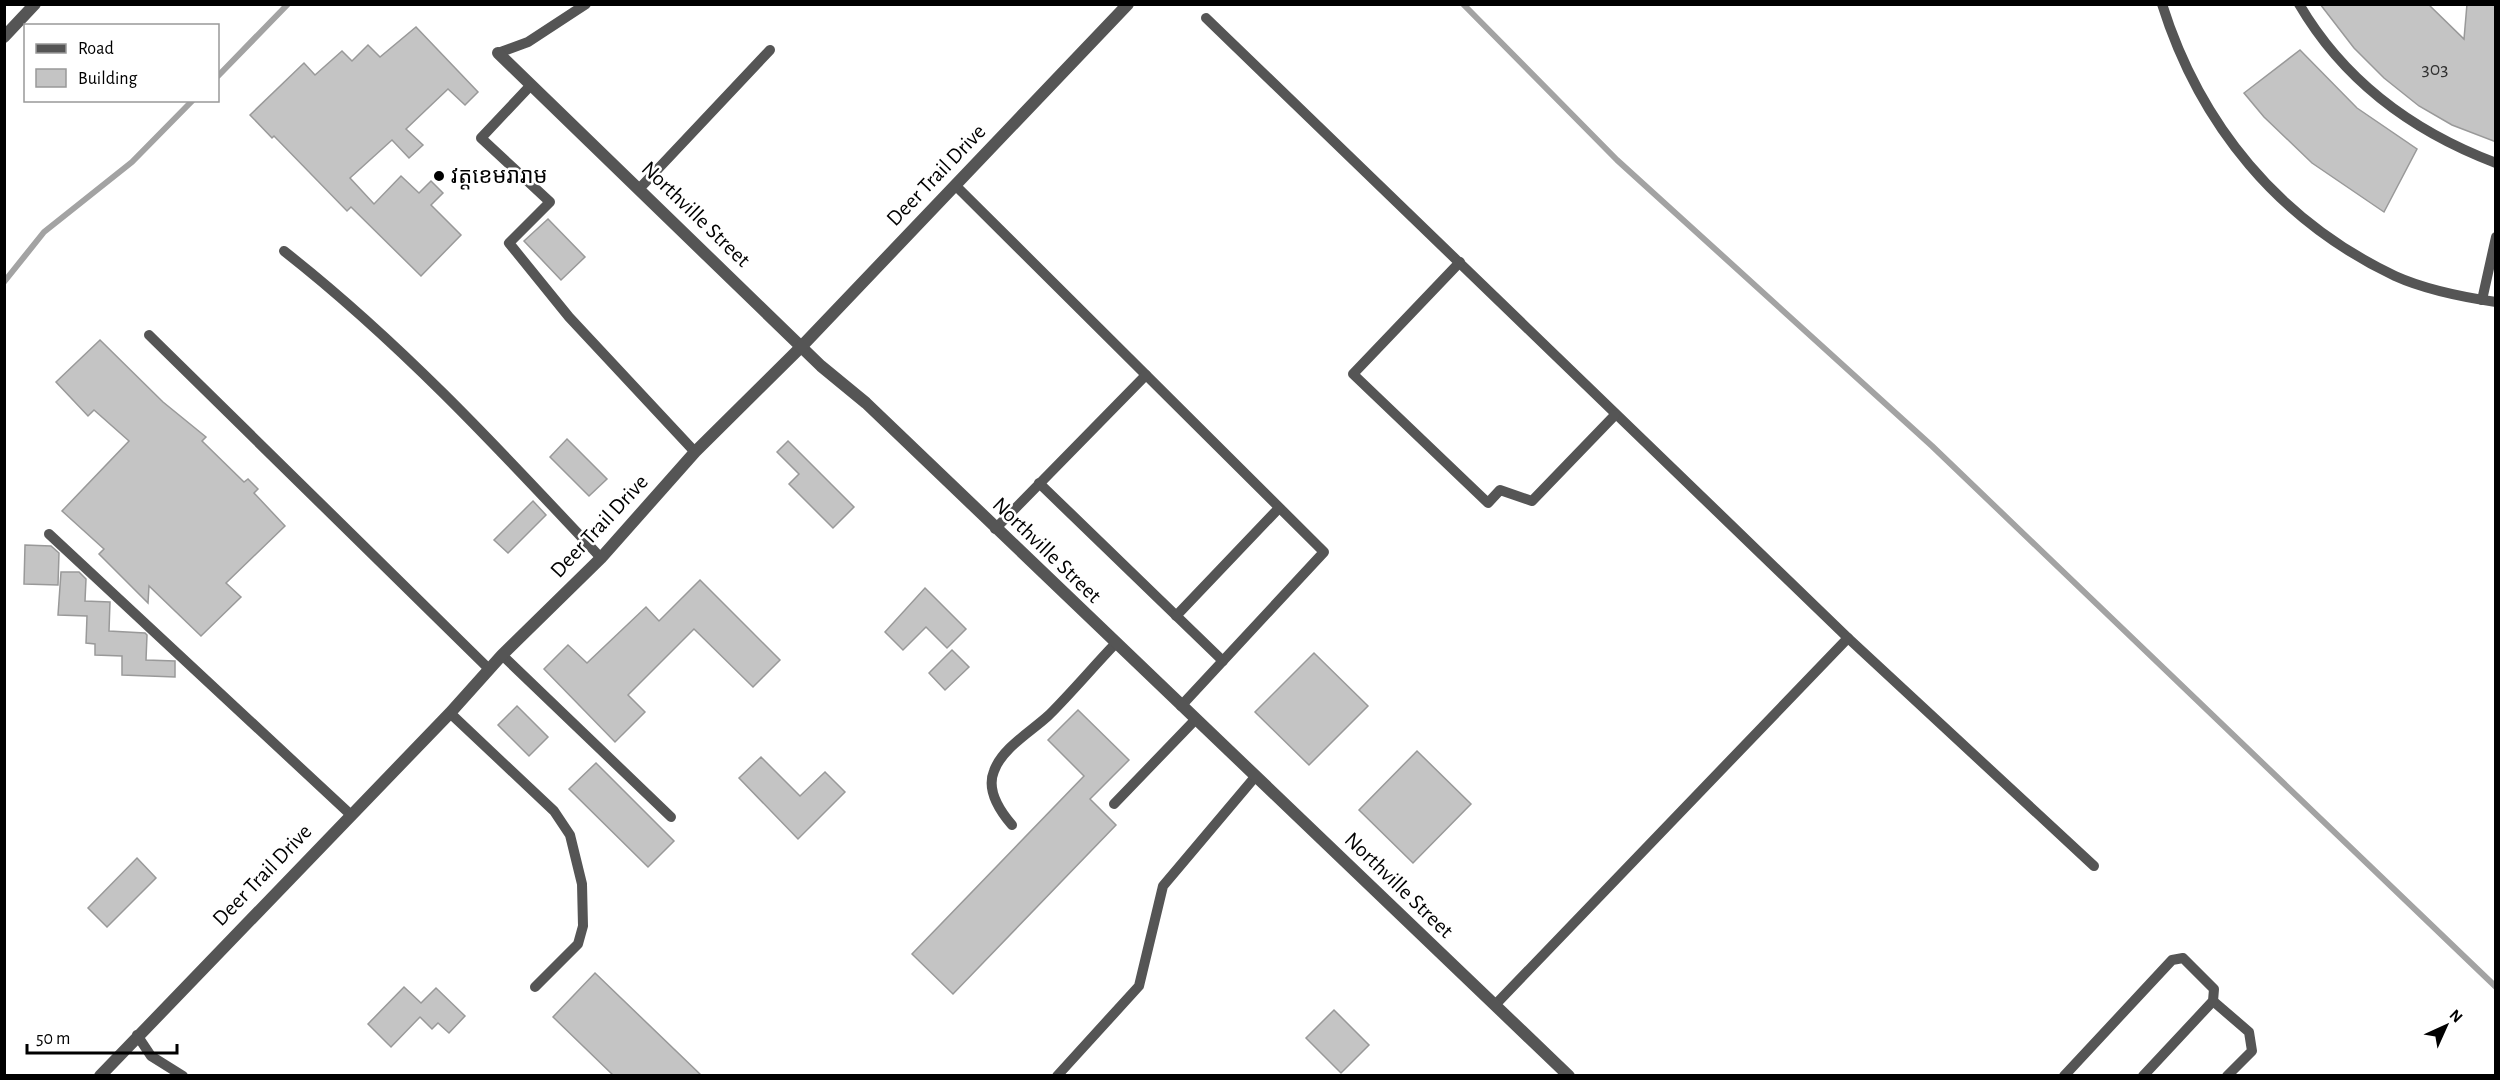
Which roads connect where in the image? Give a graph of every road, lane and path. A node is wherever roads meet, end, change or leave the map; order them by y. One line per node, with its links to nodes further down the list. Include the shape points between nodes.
1 (35, 4): 7 (street)
2 (586, 4): 9 (lane, via 528,42)
3 (1128, 4): 12 (street, Deer Trail Drive)
4 (2162, 4): 17 (lane, via 2176,48 2211,116 2248,166 2280,198 2338,242 2395,276)
5 (2299, 4): 11 (lane, via 2328,45 2382,102 2457,148)
6 (1206, 18): 16 (lane)
7 (4, 37)
8 (770, 50): 13 (lane)
9 (498, 53): 10 (street, Northville Street)
10 (531, 85): 13 (street, Northville Street); 23 (lane, via 481,138 550,202 509,243 569,317)
11 (2496, 162)
12 (955, 185): 20 (street, Deer Trail Drive); 21 (lane)
13 (639, 189): 20 (street, Northville Street)
14 (2496, 237): 17 (lane)
15 (284, 251): 28 (lane, via 327,285 464,412)
16 (1460, 262): 22 (lane); 22 (lane, via 1353,374 1488,503 1500,490 1532,501)
17 (2482, 300): 18 (lane)
18 (2496, 302)
19 (149, 335): 34 (lane)
20 (802, 346): 23 (street, Deer Trail Drive); 26 (street, Northville Street)
21 (1146, 375): 24 (lane); 25 (lane)
22 (1615, 415): 30 (lane)
23 (695, 453): 28 (street, Deer Trail Drive)
24 (1039, 483): 26 (lane); 29 (lane)
25 (1279, 508): 29 (lane); 33 (lane, via 1324,552)
26 (995, 528): 31 (street, Northville Street)
27 (49, 534): 40 (lane)
28 (601, 558): 32 (street, Deer Trail Drive)
29 (1176, 616): 33 (lane)
30 (1848, 638): 43 (lane); 46 (lane)
31 (1115, 644): 35 (street, Northville Street); 42 (lane, via 1048,716 1001,759 993,772 993,793)
32 (502, 655): 34 (street, Deer Trail Drive); 41 (lane)
33 (1223, 661): 35 (lane)
34 (489, 669): 36 (street, Deer Trail Drive)
35 (1181, 706): 37 (street, Northville Street)
36 (450, 713): 40 (street, Deer Trail Drive); 44 (lane, via 554,812 570,835 582,884 583,926 578,944)
37 (1195, 720): 38 (street, Northville Street); 39 (lane)
38 (1255, 777): 46 (street, Northville Street); 50 (lane, via 1163,886 1139,986)
39 (1114, 804)
40 (350, 814): 47 (street, Deer Trail Drive)
41 (671, 817)
42 (1011, 825)
43 (2094, 866)
44 (535, 987)
45 (2213, 1001): 52 (lane, via 2214,989 2183,958 2172,960); 53 (lane); 54 (lane, via 2249,1032 2252,1051)
46 (1495, 1005): 51 (street, Northville Street)
47 (137, 1035): 48 (street, Deer Trail Drive); 49 (lane, via 151,1056)
48 (100, 1076)
49 (183, 1076)
50 (1057, 1076)
51 (1569, 1076)
52 (2064, 1076)
53 (2143, 1076)
54 (2228, 1076)

